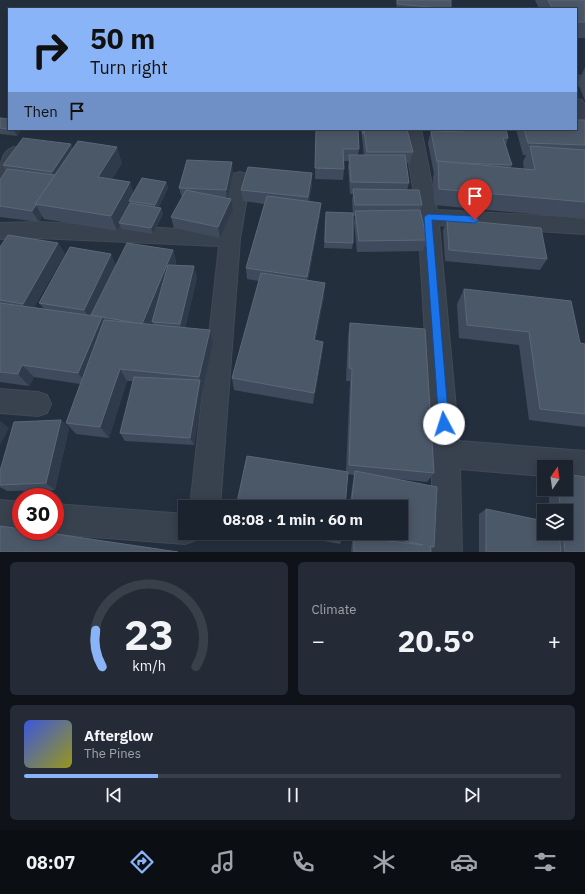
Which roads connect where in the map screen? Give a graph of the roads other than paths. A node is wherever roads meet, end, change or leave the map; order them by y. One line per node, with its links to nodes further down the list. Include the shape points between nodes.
1 (577, 106): 2 (street)
2 (585, 124)
3 (412, 130): 7 (street)
4 (14, 153): 5 (street)
5 (0, 174)
6 (240, 179): 10 (street)
7 (428, 217): 8 (street); 13 (street)
8 (585, 226)
9 (0, 231): 10 (street, via 37,230)
10 (230, 239): 15 (street)
11 (0, 401): 12 (street)
12 (38, 404)
13 (446, 454): 14 (street); 20 (street)
14 (585, 465)
15 (205, 500)
16 (0, 515): 17 (street)
17 (12, 516)
18 (64, 520): 19 (street)
19 (178, 529)
20 (447, 552)

